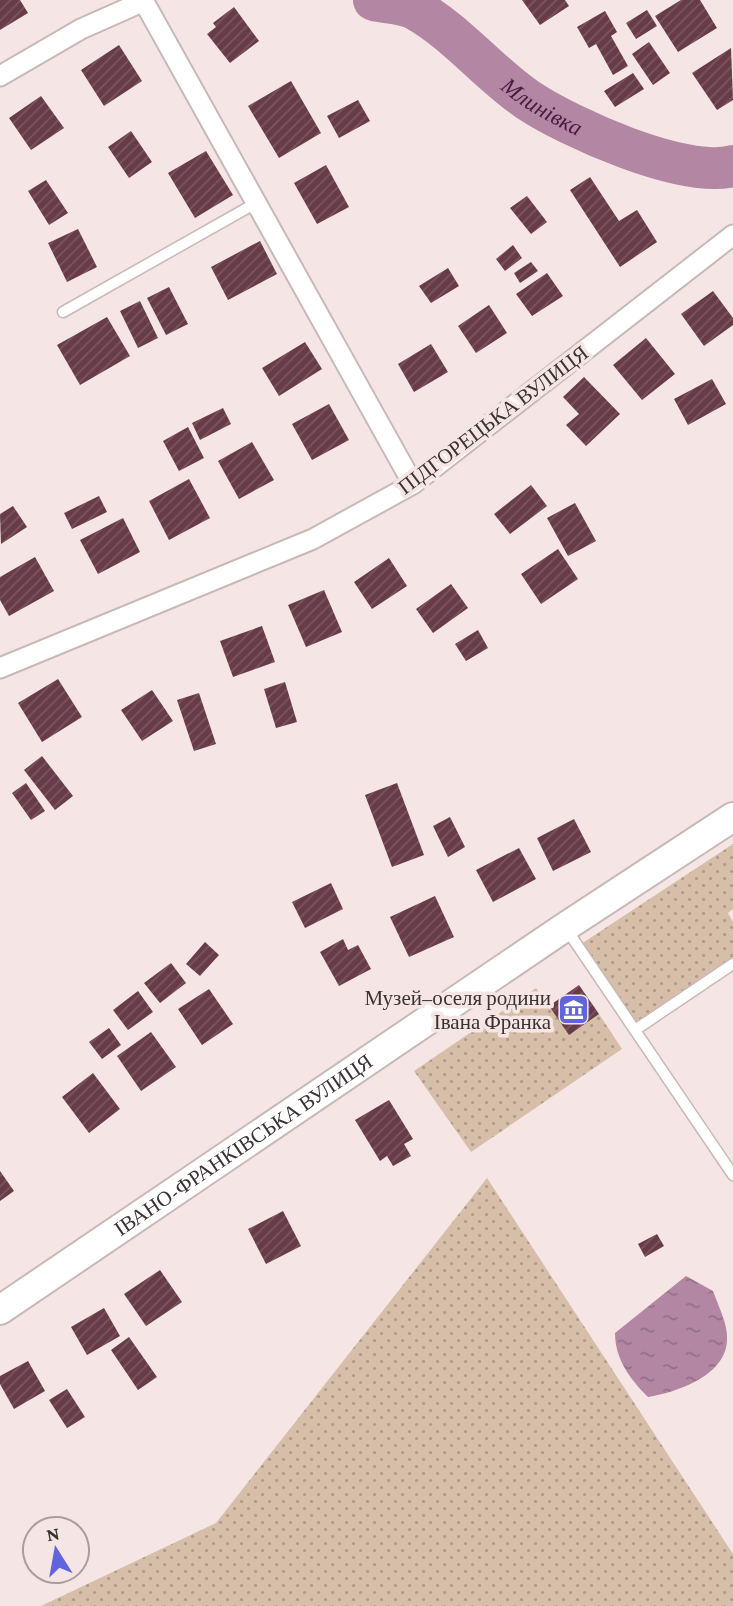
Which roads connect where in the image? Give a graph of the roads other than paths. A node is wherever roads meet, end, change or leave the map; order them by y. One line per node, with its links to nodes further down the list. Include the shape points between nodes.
1 (143, 1): 2 (street, via 81,29); 3 (street)
2 (0, 76)
3 (256, 203): 5 (lane); 6 (street)
4 (733, 236): 6 (street, ПІДГОРЕЦЬКА ВУЛИЦЯ)
5 (63, 312)
6 (413, 484): 7 (street, ПІДГОРЕЦЬКА ВУЛИЦЯ, via 313,539)
7 (0, 668)
8 (733, 817): 9 (main road, ІВАНО-ФРАНКІВСЬКА ВУЛИЦЯ)
9 (565, 927): 11 (lane); 13 (main road, ІВАНО-ФРАНКІВСЬКА ВУЛИЦЯ)
10 (733, 964): 11 (lane)
11 (635, 1030): 12 (lane)
12 (733, 1175)
13 (0, 1310)

